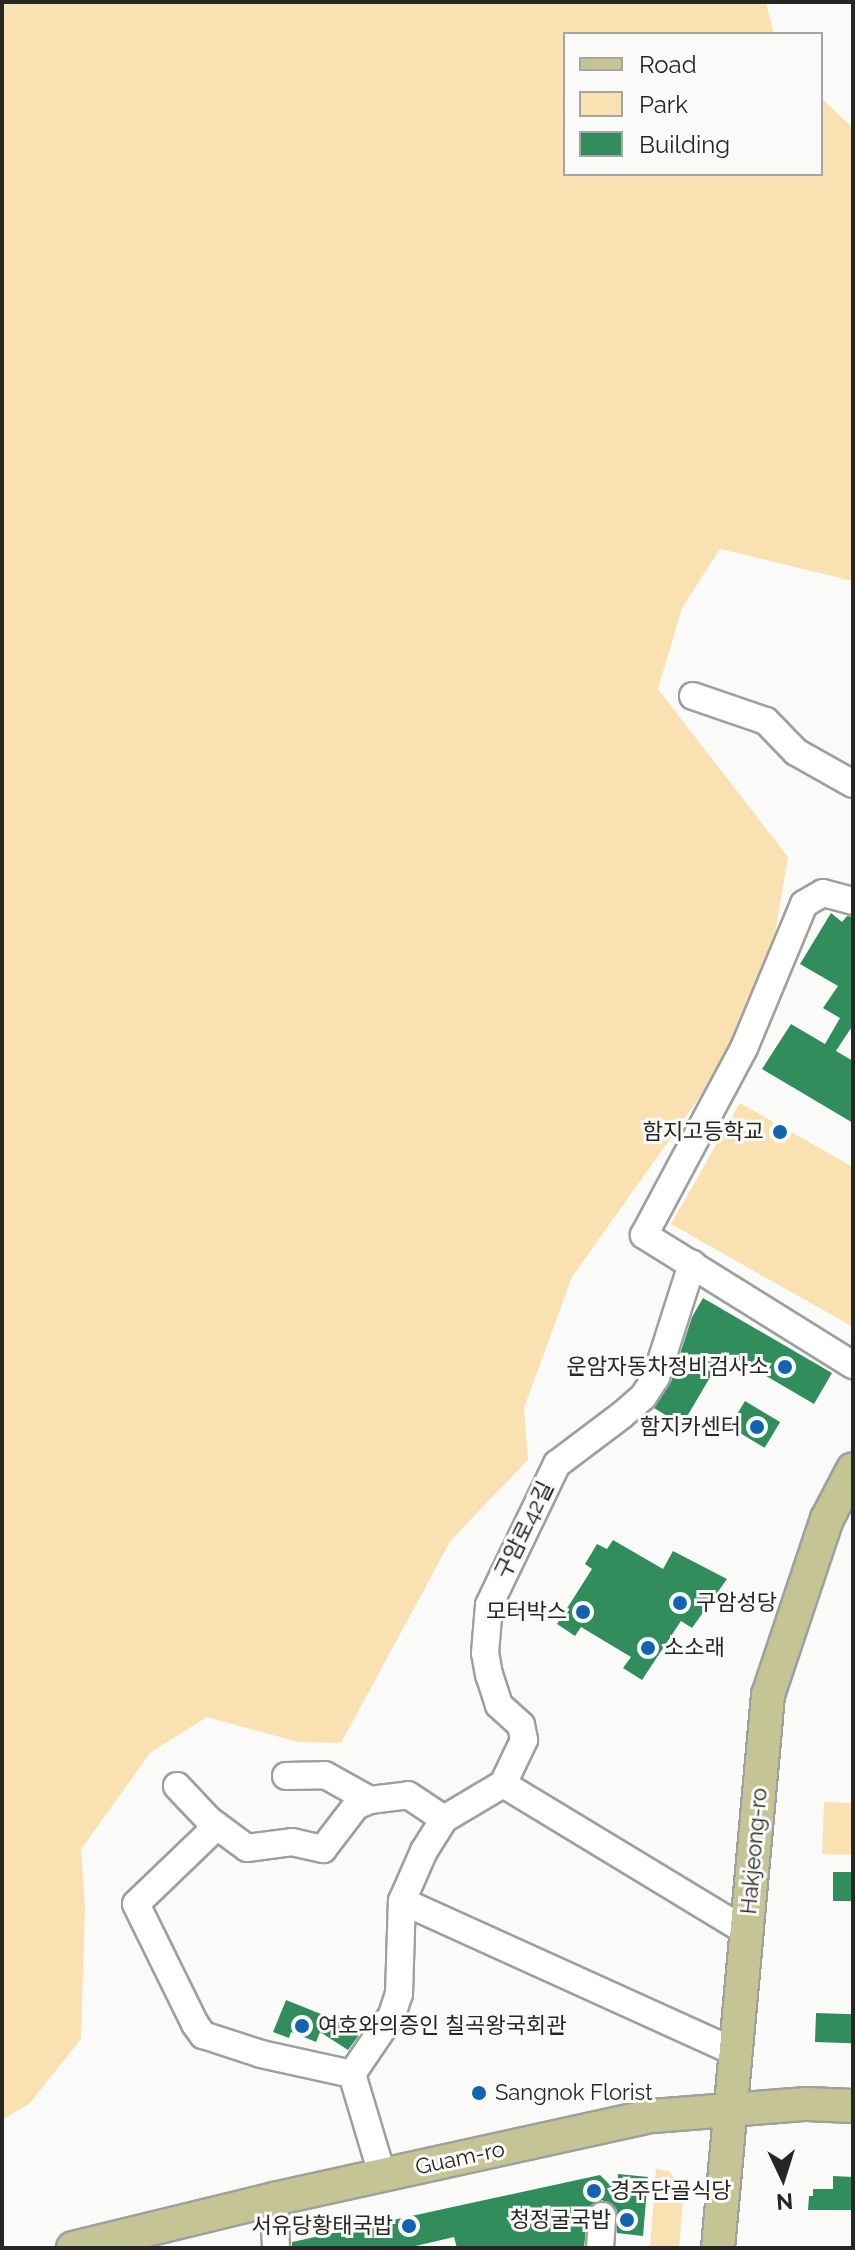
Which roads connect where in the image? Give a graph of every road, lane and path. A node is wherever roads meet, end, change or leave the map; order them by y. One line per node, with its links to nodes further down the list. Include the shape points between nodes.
1 (693, 696): 2 (street, via 766,721 796,752)
2 (853, 784)
3 (853, 901): 4 (street, via 823,893 804,904 744,1048 644,1235)
4 (692, 1264): 5 (street); 8 (street, 구암로42길, via 656,1377 643,1397 557,1464 489,1605 489,1675 499,1705 521,1725 524,1740)
5 (853, 1365)
6 (853, 1469): 14 (main road, Hakjeong-ro, via 827,1519 768,1695)
7 (286, 1776): 10 (street, via 325,1775)
8 (503, 1784): 11 (street); 14 (street)
9 (177, 1786): 12 (street)
10 (370, 1800): 11 (street, via 408,1795); 12 (street, via 356,1806 323,1849 292,1842 247,1848)
11 (444, 1819): 13 (street)
12 (217, 1826): 16 (street, via 136,1904 195,2024 203,2035 261,2054)
13 (402, 1901): 15 (street); 16 (street, via 399,1994 392,2015)
14 (746, 1931): 15 (main road, Hakjeong-ro)
15 (735, 2052): 18 (main road, Hakjeong-ro)
16 (352, 2074): 19 (street)
17 (853, 2106): 18 (main road, Guam-ro)
18 (729, 2110): 19 (main road, Guam-ro, via 653,2116); 25 (main road, Hakjeong-ro)
19 (382, 2174): 20 (main road, Guam-ro)
20 (274, 2199): 22 (main road, Guam-ro); 23 (street)
21 (602, 2216): 24 (street)
22 (73, 2248)
23 (276, 2248)
24 (600, 2248)
25 (718, 2248)

